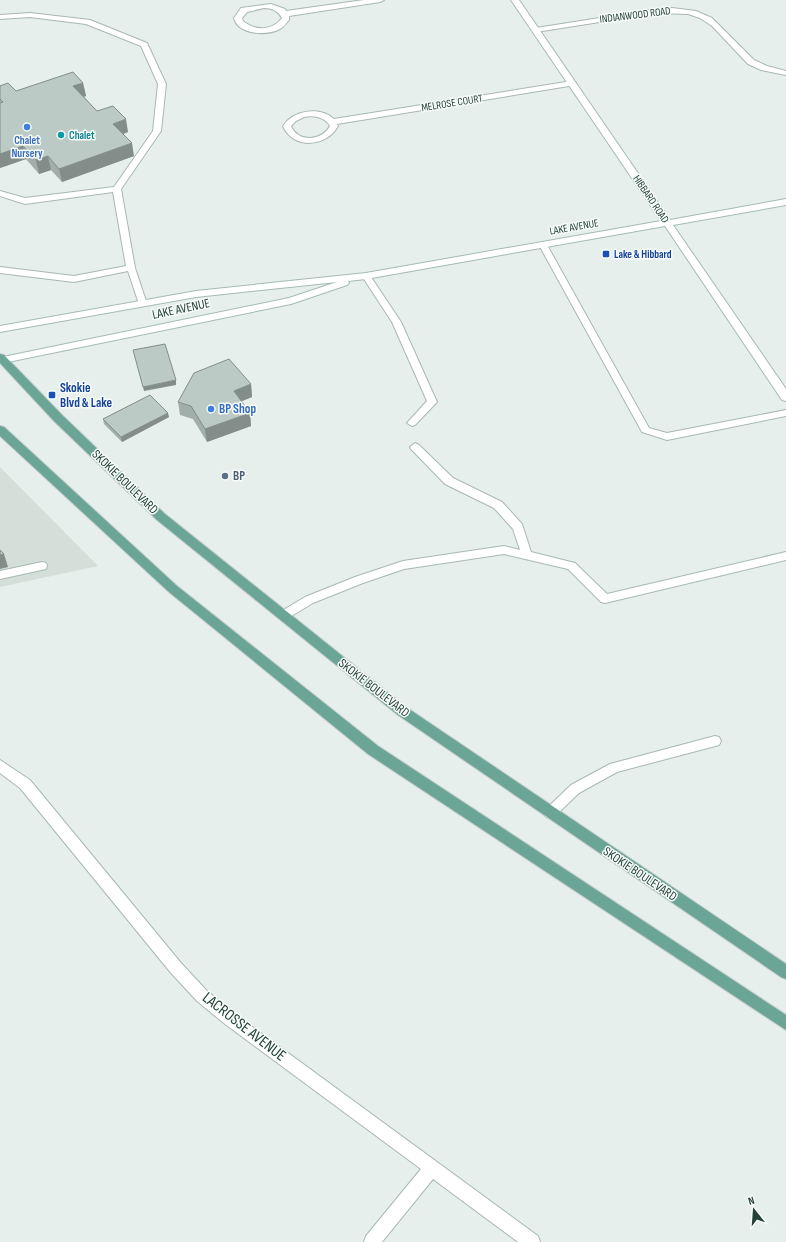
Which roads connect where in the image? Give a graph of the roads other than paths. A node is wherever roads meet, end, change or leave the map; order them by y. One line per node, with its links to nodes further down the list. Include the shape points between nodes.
1 (380, 0): 3 (street)
2 (515, 0): 5 (street, HIBBARD ROAD)
3 (285, 14): 3 (street, via 271,6 256,6 244,10 238,18 242,26 264,30 279,26 286,18)
4 (0, 17): 9 (lane, via 30,15 87,22 144,45 162,84 157,131)
5 (536, 30): 6 (street, INDIANWOOD ROAD, via 657,11 688,12 715,23 752,62 766,69); 7 (street, HIBBARD ROAD)
6 (786, 73)
7 (572, 83): 8 (street, MELROSE COURT); 12 (street, HIBBARD ROAD)
8 (332, 122): 8 (street, via 322,116 307,114 293,118 287,126 291,135 296,138 318,140 330,134 334,126)
9 (117, 189): 10 (lane, via 25,201); 14 (lane)
10 (0, 193)
11 (786, 202): 12 (street, LAKE AVENUE)
12 (667, 223): 13 (street, LAKE AVENUE); 20 (street, HIBBARD ROAD)
13 (543, 245): 16 (street, LAKE AVENUE); 21 (lane, via 645,430 667,437)
14 (131, 268): 15 (lane, via 74,279); 17 (lane)
15 (0, 270)
16 (366, 276): 17 (street, LAKE AVENUE, via 196,294); 19 (street, LAKE AVENUE, via 291,301); 22 (lane, via 396,322 432,402)
17 (143, 304): 18 (street, LAKE AVENUE)
18 (0, 329)
19 (1, 359): 29 (main road, SKOKIE BOULEVARD, via 161,517)
20 (786, 398)
21 (786, 413)
22 (412, 423)
23 (0, 430): 34 (main road, via 173,589 373,750)
24 (415, 447): 25 (lane, via 449,481 498,505 518,527)
25 (527, 556): 26 (lane, via 571,566 605,599); 29 (lane, via 504,550 402,565 309,600)
26 (786, 556)
27 (42, 566): 28 (lane)
28 (0, 575)
29 (284, 615): 32 (main road, SKOKIE BOULEVARD, via 402,711)
30 (715, 741): 32 (lane, via 614,768 575,789)
31 (0, 766): 35 (street, LACROSSE AVENUE, via 25,784 176,968 202,996)
32 (550, 813): 33 (main road, SKOKIE BOULEVARD)
33 (786, 972)
34 (786, 1023)
35 (431, 1169): 36 (street); 37 (street, LACROSSE AVENUE)
36 (372, 1242)
37 (532, 1242)

